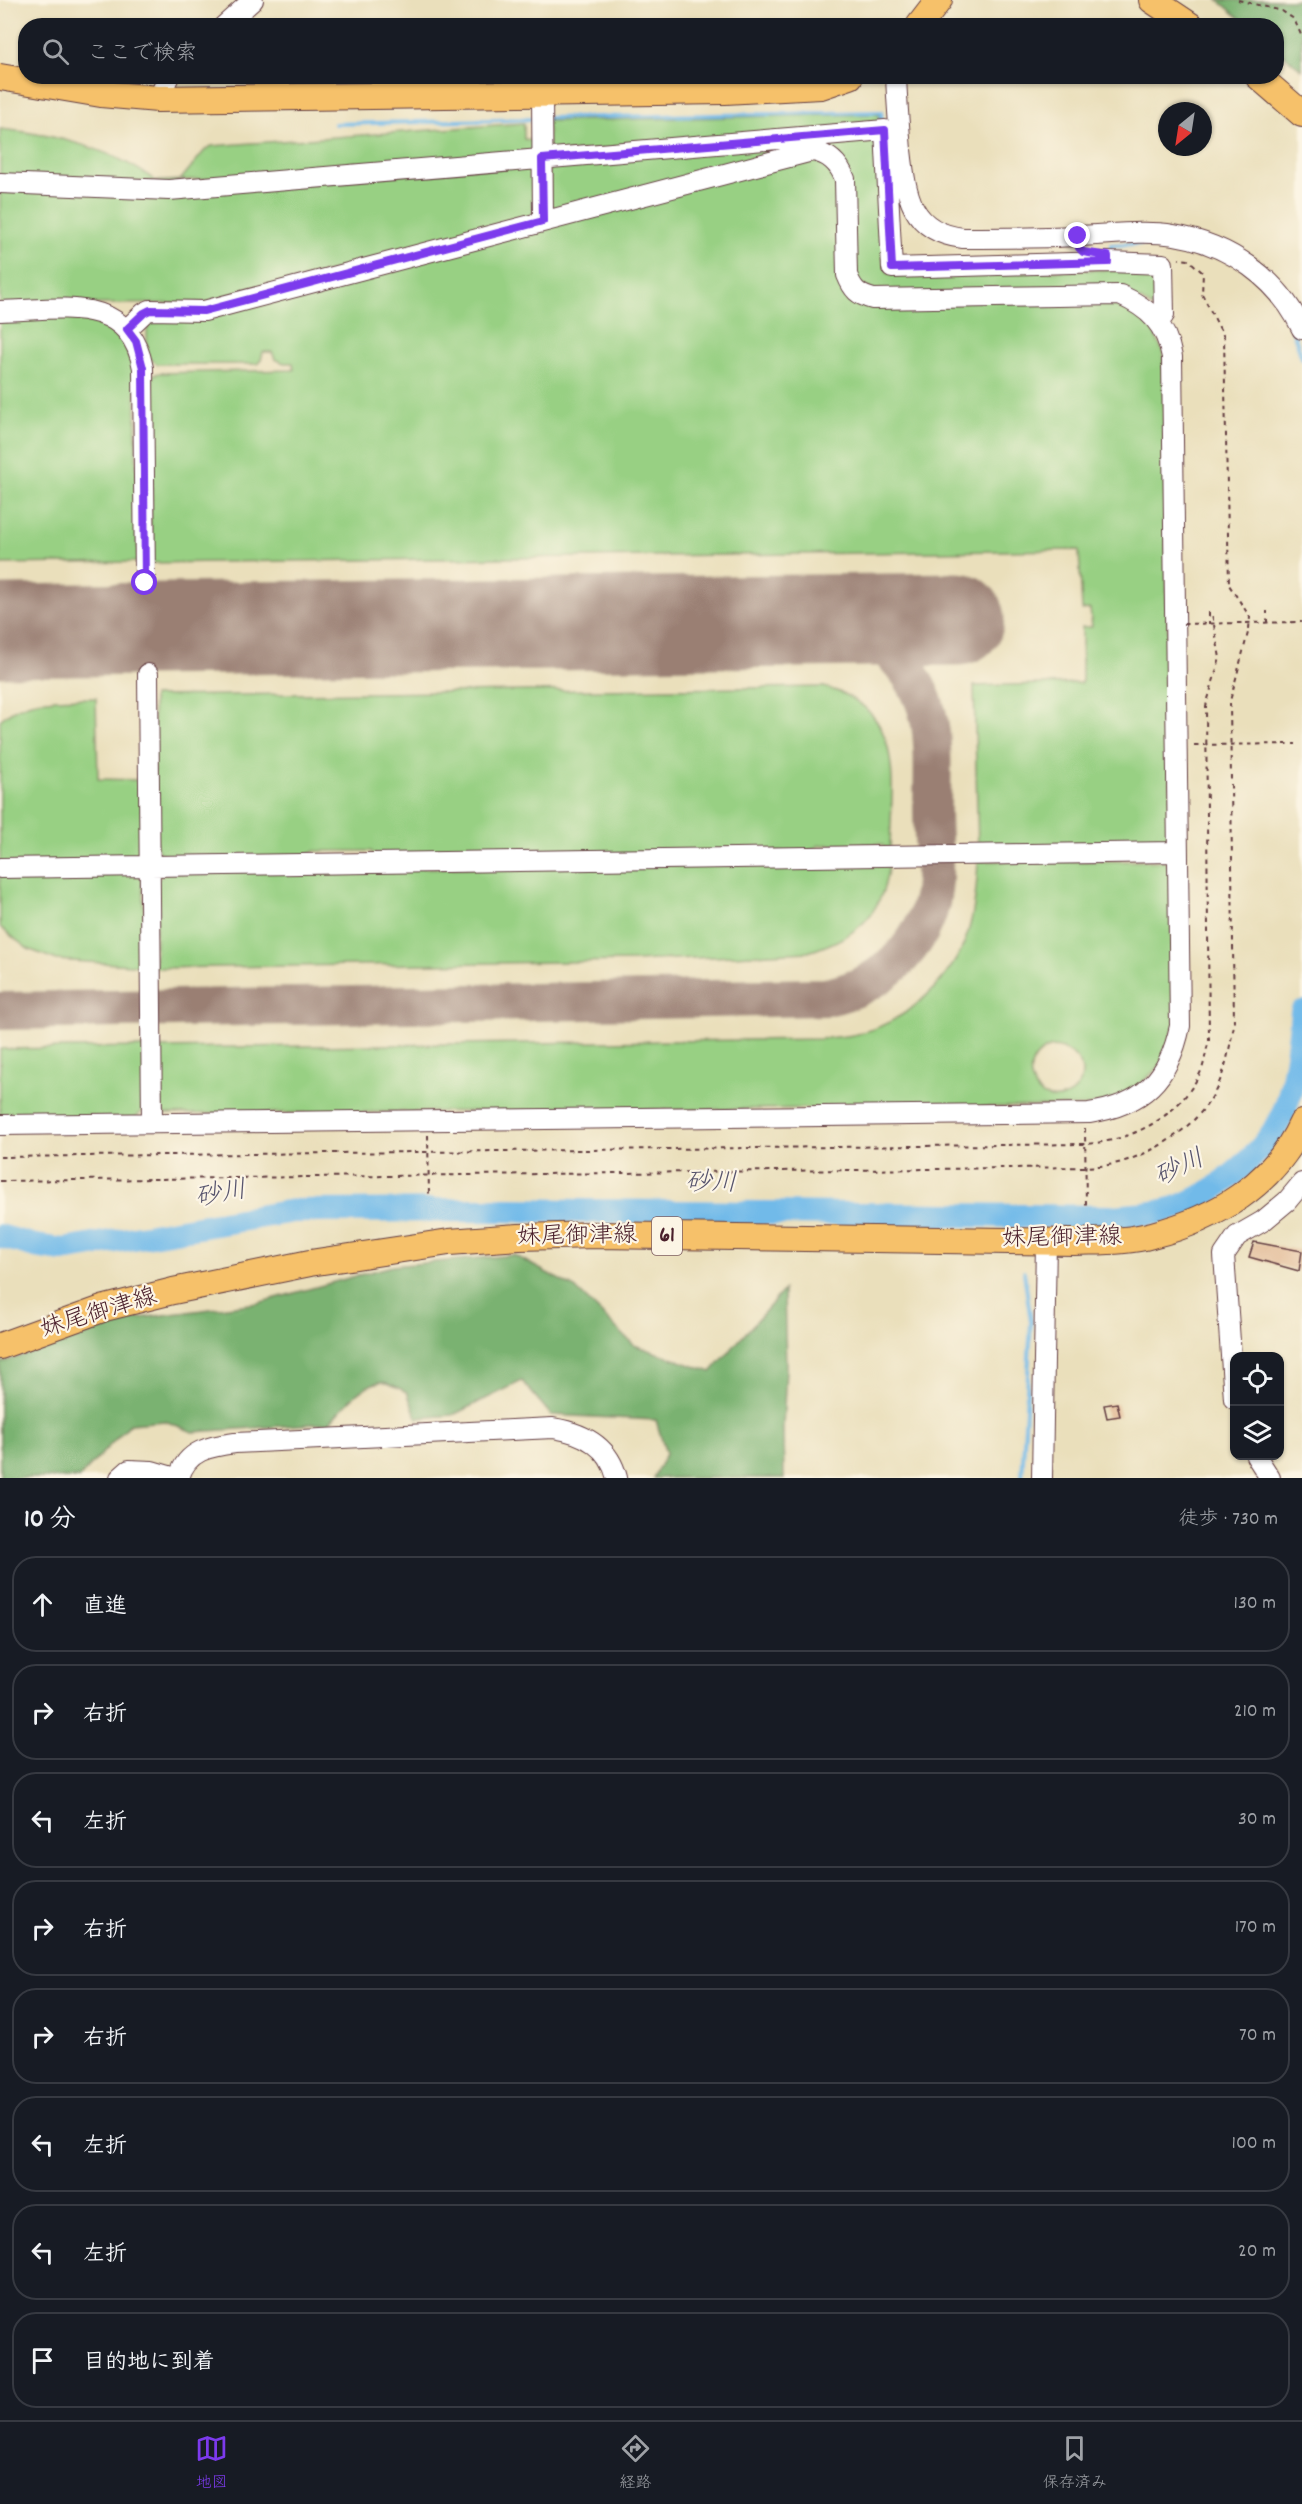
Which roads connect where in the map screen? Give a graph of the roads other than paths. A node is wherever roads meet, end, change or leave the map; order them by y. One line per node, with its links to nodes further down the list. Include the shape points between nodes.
1 (253, 0): 4 (street)
2 (939, 0): 5 (main road)
3 (1152, 0): 6 (main road)
4 (233, 18)
5 (925, 18)
6 (1179, 18)
7 (0, 77): 8 (main road)
8 (18, 80)
9 (42, 84): 13 (main road, via 101,94)
10 (827, 84): 14 (main road, via 794,89)
11 (896, 84): 19 (street, via 906,193 922,219 947,236 963,238)
12 (1267, 84): 15 (main road)
13 (164, 88): 14 (main road)
14 (542, 94): 16 (street)
15 (1302, 114)
16 (542, 159): 17 (street, via 170,190); 18 (street); 20 (street, via 885,130 892,268)
17 (0, 183)
18 (543, 221): 22 (street, via 803,152 820,152 835,162 845,179 847,275 853,289 862,296 1120,296 1137,303); 23 (street, via 204,311 150,310)
19 (1078, 236): 20 (street, via 1083,252 1108,256); 24 (street, via 1172,234 1212,244 1259,273 1287,303)
20 (1108, 262): 22 (street, via 1163,264 1164,315)
21 (0, 311): 23 (street, via 93,310)
22 (1159, 321): 27 (street, via 1172,357)
23 (127, 329): 25 (street, via 136,341 143,368)
24 (1302, 329)
25 (145, 583)
26 (148, 674): 28 (street)
27 (1177, 852): 28 (street); 30 (street, via 1180,1026 1176,1045 1159,1080 1125,1104 1108,1110)
28 (150, 866): 29 (street); 30 (street)
29 (0, 868)
30 (152, 1123): 32 (street)
31 (1302, 1123): 34 (main road, 妹尾御津線 / 61, via 1271,1168 1239,1199 1212,1215 1151,1236)
32 (0, 1125)
33 (1302, 1183): 36 (street, via 1263,1221 1237,1236 1224,1255)
34 (1046, 1242): 35 (main road, 妹尾御津線 / 61, via 596,1235 449,1242 310,1263 173,1291 105,1308); 41 (street)
35 (0, 1346)
36 (1231, 1352)
37 (1259, 1460): 42 (street)
38 (120, 1478): 39 (street, via 129,1470)
39 (178, 1478): 40 (street, via 189,1458 209,1446 554,1428 586,1437 610,1460)
40 (617, 1478)
41 (1042, 1478)
42 (1270, 1478)

